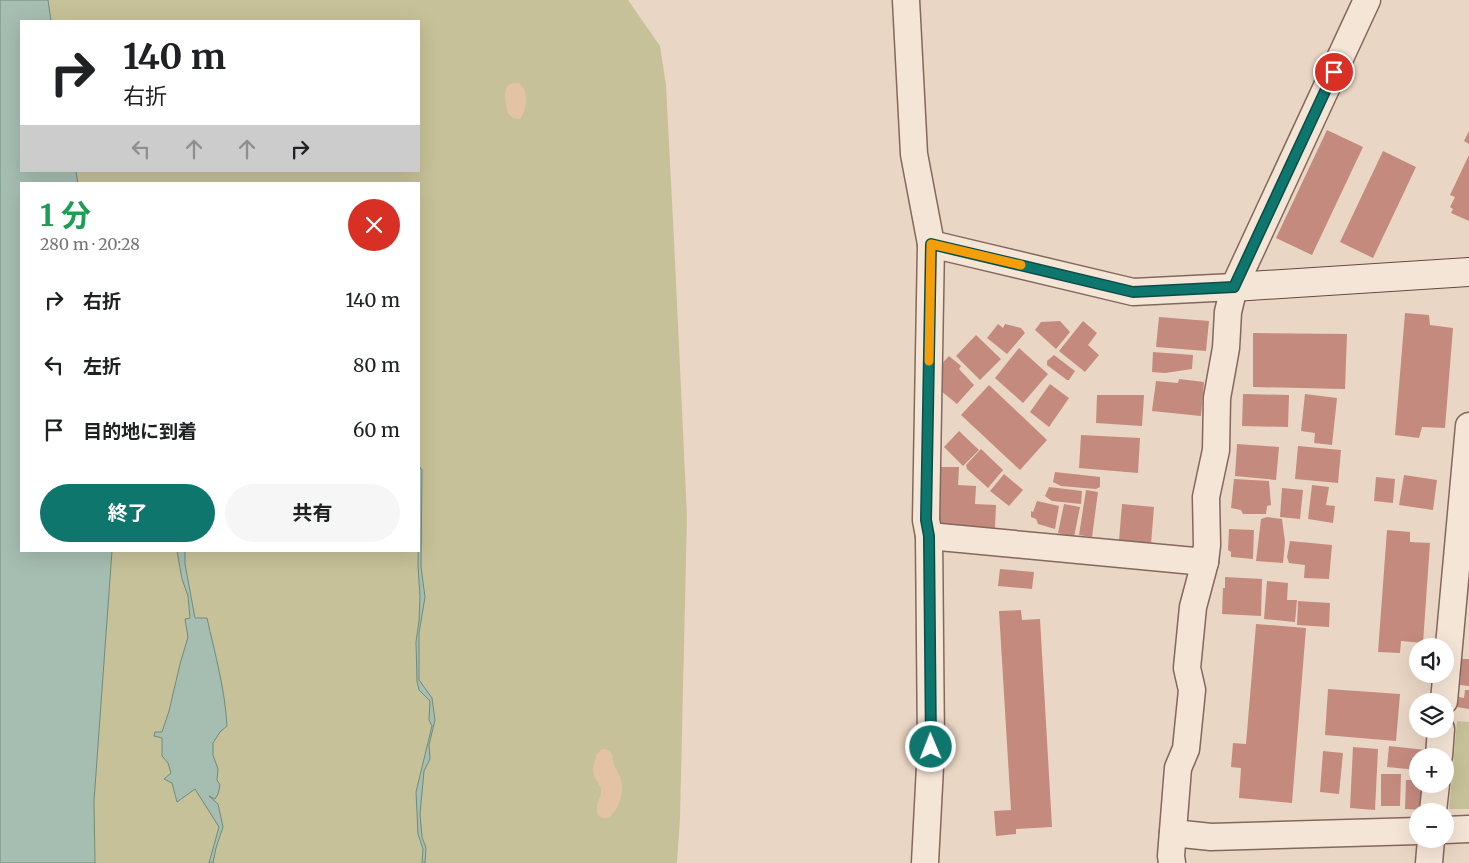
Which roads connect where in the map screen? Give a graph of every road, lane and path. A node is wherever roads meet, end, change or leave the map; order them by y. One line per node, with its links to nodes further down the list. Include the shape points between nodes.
1 (906, 0): 3 (street, via 914,154)
2 (1367, 0): 5 (street)
3 (931, 244): 5 (street, via 1133,292); 7 (street, via 926,520)
4 (1469, 272): 5 (street)
5 (1234, 287): 8 (street, via 1216,398 1216,450 1206,497)
6 (1469, 426): 9 (street)
7 (929, 536): 8 (street); 15 (street, via 931,747)
8 (1205, 562): 13 (street, via 1192,607 1187,668 1192,690 1186,749 1178,768)
9 (1445, 693)
10 (1469, 829): 11 (street)
11 (1454, 830)
12 (1409, 831): 13 (street, via 1211,837)
13 (1173, 833): 16 (street)
14 (1430, 848): 17 (street)
15 (925, 863)
16 (1172, 863)
17 (1429, 863)

